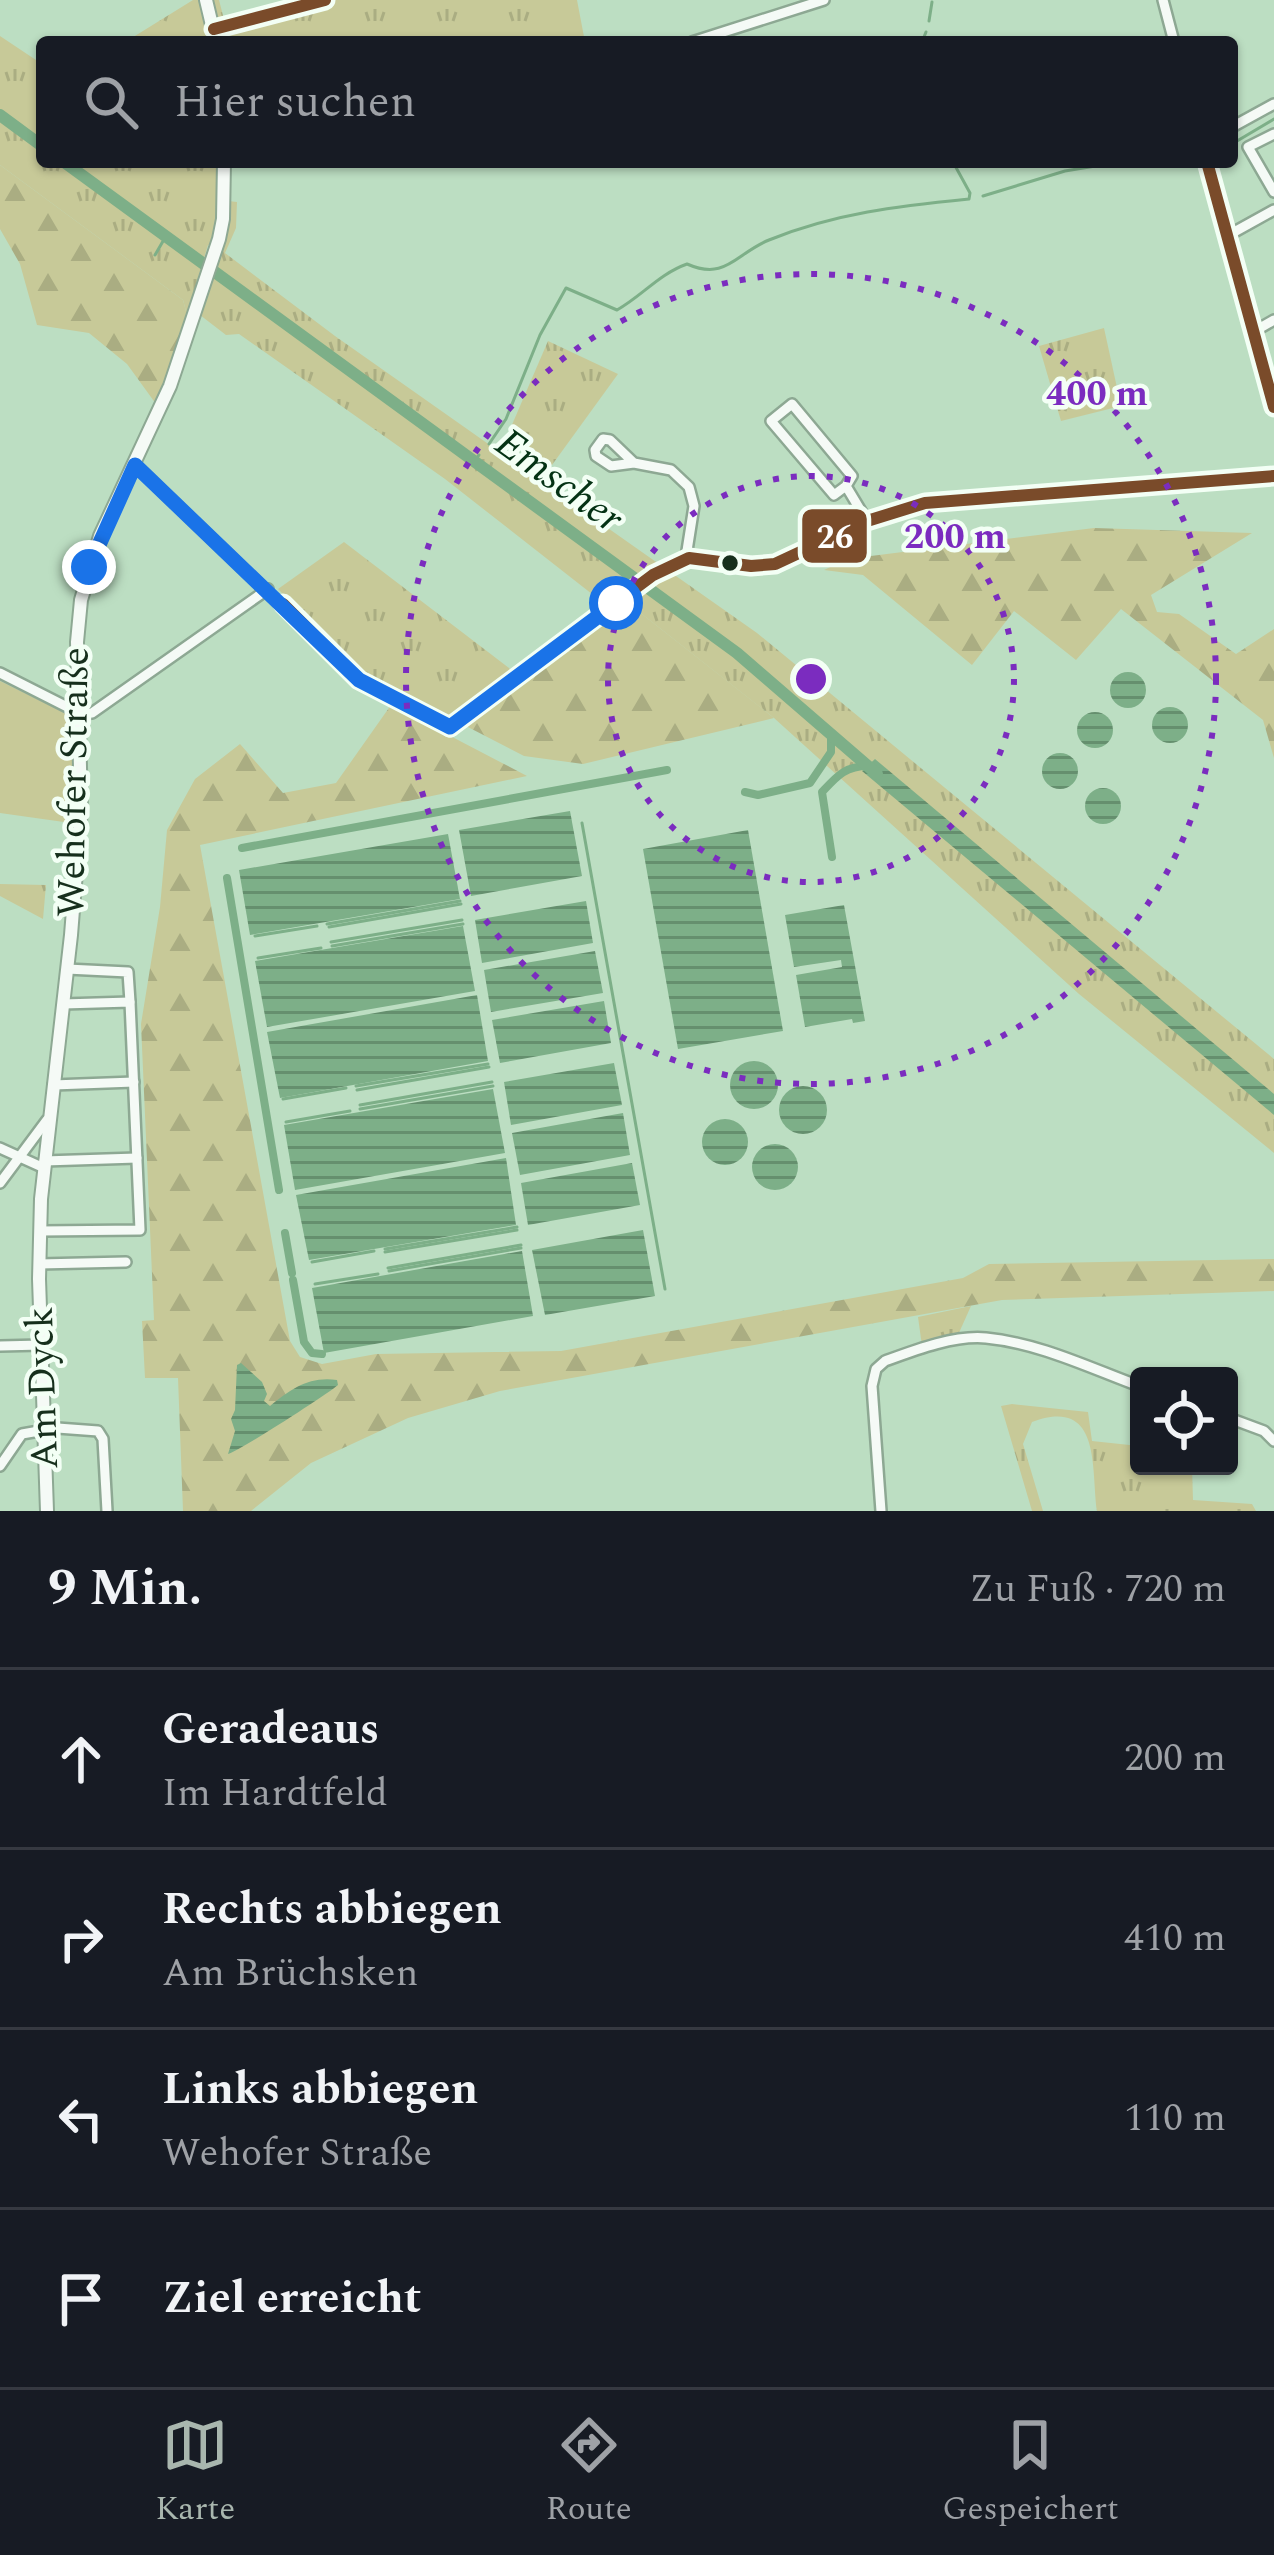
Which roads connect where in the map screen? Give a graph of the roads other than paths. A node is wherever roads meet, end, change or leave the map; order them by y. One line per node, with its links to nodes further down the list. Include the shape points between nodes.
1 (206, 0): 5 (main road)
2 (325, 0): 5 (street)
3 (824, 0): 6 (street)
4 (1167, 2): 7 (street)
5 (215, 36)
6 (711, 36)
7 (1173, 36)
8 (1274, 104): 9 (street)
9 (1238, 124)
10 (1274, 134): 13 (street, via 1249,147)
11 (224, 168): 20 (main road, Wehofer Straße, via 214,254)
12 (1209, 168): 15 (street)
13 (1274, 192)
14 (1274, 210): 15 (street)
15 (1227, 236): 17 (street)
16 (1274, 320): 17 (street)
17 (1253, 332): 18 (street)
18 (1274, 407)
19 (634, 463): 24 (street, via 671,470 689,487)
20 (135, 465): 25 (street); 27 (main road, Wehofer Straße, via 84,584)
21 (1274, 476): 23 (street, via 925,502)
22 (846, 486): 22 (street, via 834,495 771,421 791,404 852,476); 23 (street)
23 (867, 521): 24 (street, via 764,566)
24 (686, 557): 25 (street, via 450,727 359,680)
25 (268, 589): 27 (street)
26 (0, 673): 27 (street)
27 (80, 714): 28 (main road, Wehofer Straße)
28 (67, 968): 29 (street, via 128,972); 30 (main road, Am Dyck)
29 (130, 1002): 30 (street); 31 (street)
30 (63, 1004): 32 (main road, Am Dyck)
31 (134, 1082): 32 (street); 36 (street)
32 (53, 1085): 33 (main road, Am Dyck)
33 (49, 1118): 35 (street); 37 (main road, Am Dyck)
34 (0, 1148): 35 (street)
35 (18, 1158): 37 (street); 38 (street)
36 (137, 1158): 37 (street); 39 (street, via 140,1230)
37 (44, 1164): 39 (main road, Am Dyck)
38 (0, 1183)
39 (40, 1231): 41 (main road, Am Dyck)
40 (126, 1262): 41 (street, Am Dyck)
41 (39, 1264): 42 (main road, Am Dyck)
42 (42, 1345): 43 (street); 46 (main road, Am Dyck)
43 (0, 1346)
44 (1130, 1382): 51 (street, via 989,1338 885,1361 872,1386)
45 (1238, 1421): 47 (street)
46 (41, 1429): 48 (street, via 22,1434); 49 (main road, Am Dyck); 50 (street, via 98,1431)
47 (1274, 1441)
48 (0, 1466)
49 (47, 1511)
50 (106, 1511)
51 (881, 1511)

